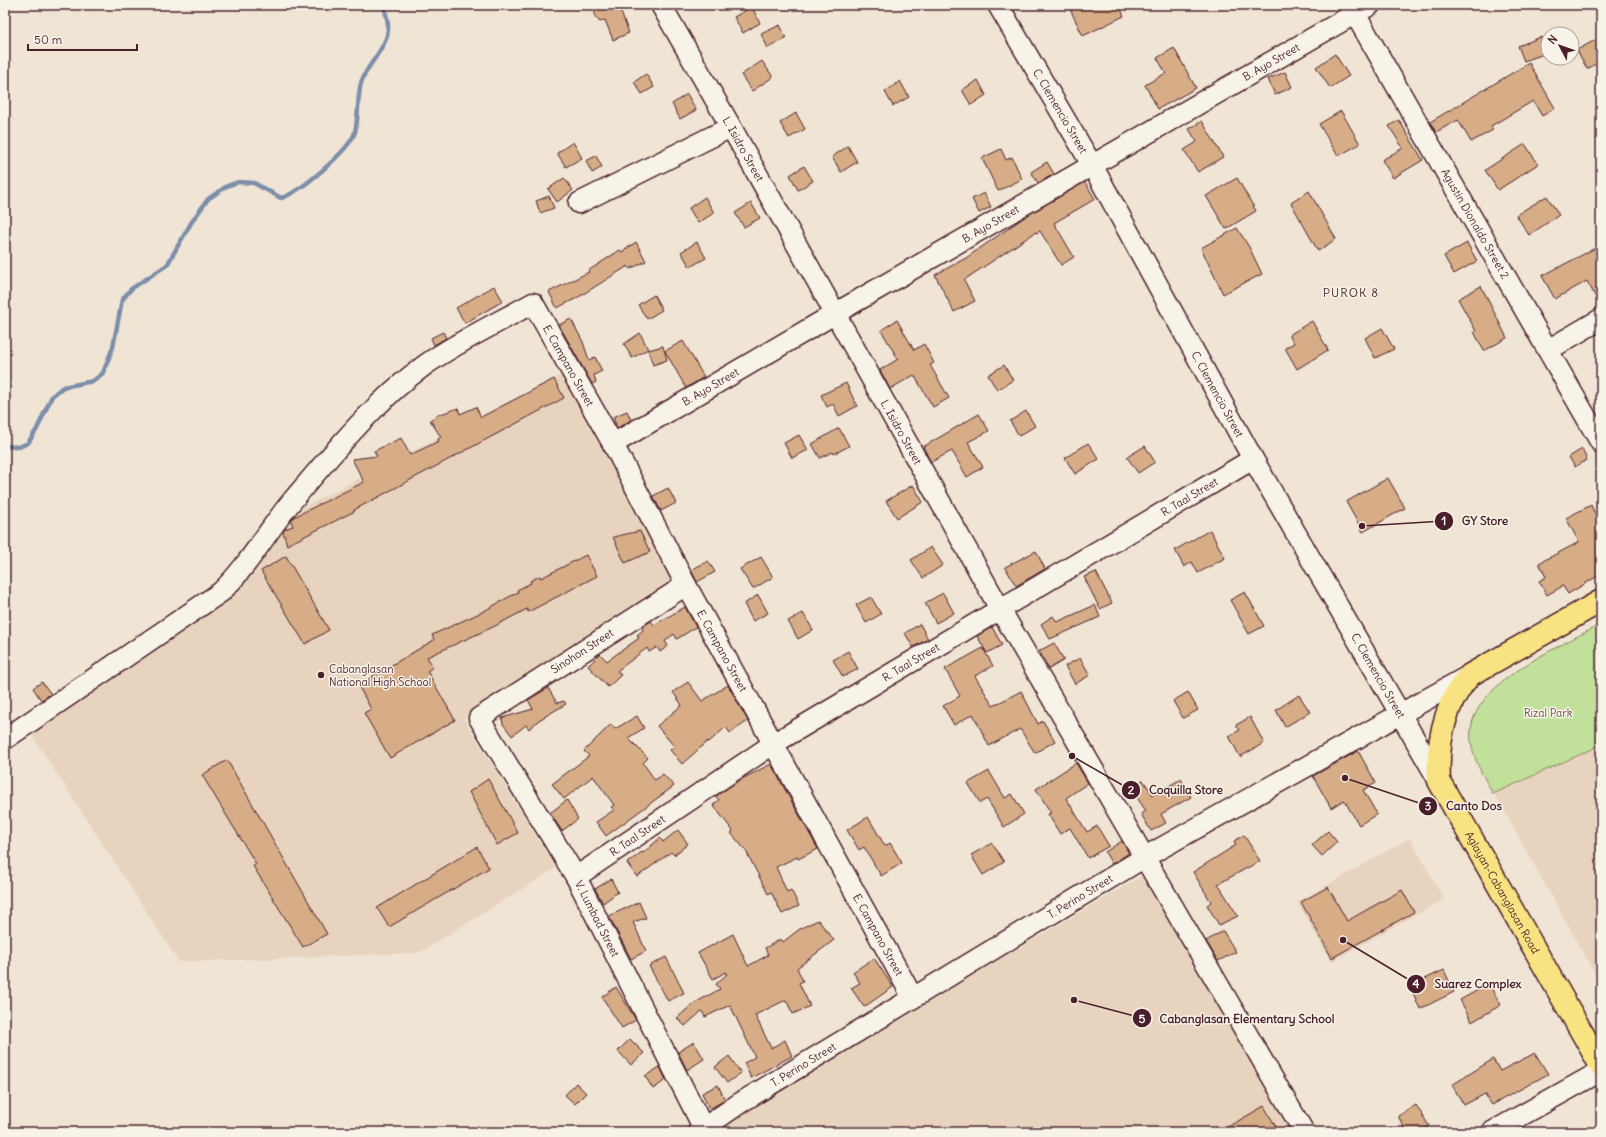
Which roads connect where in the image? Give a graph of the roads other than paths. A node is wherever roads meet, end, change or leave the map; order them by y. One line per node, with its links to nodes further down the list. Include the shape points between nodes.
1 (660, 5): 4 (street, L. Isidro Street)
2 (998, 5): 5 (street, C. Clemencio Street)
3 (1358, 8): 5 (street, B. Ayo Street); 9 (street, Agustin Dionaldo Street 2)
4 (731, 127): 6 (street); 7 (street, L. Isidro Street)
5 (1092, 165): 7 (street, B. Ayo Street); 12 (street, C. Clemencio Street)
6 (579, 203)
7 (836, 313): 11 (street, B. Ayo Street); 15 (street, L. Isidro Street)
8 (1601, 319): 9 (street)
9 (1548, 350): 10 (street, Agustin Dionaldo Street 2)
10 (1601, 443)
11 (613, 444): 13 (street, E. Campano Street); 19 (street, E. Campano Street, via 533,303 454,346 403,382 335,451 285,510 237,576 221,592)
12 (1253, 459): 15 (street, R. Taal Street); 17 (street, C. Clemencio Street)
13 (686, 584): 18 (street, Sinohon Street); 20 (street, E. Campano Street)
14 (1601, 601): 16 (main road, Aglayan-Cabanglasan Road)
15 (1000, 609): 20 (street, R. Taal Street); 22 (street, L. Isidro Street)
16 (1470, 675): 17 (street, T. Perino Street); 21 (main road, Aglayan-Cabanglasan Road, via 1454,697 1444,724 1439,753)
17 (1400, 714): 21 (street, C. Clemencio Street); 22 (street, T. Perino Street)
18 (479, 718): 23 (street, V. Lumbad Street)
19 (5, 739)
20 (773, 744): 23 (street, R. Taal Street); 24 (street, E. Campano Street)
21 (1439, 782): 25 (main road, Aglayan-Cabanglasan Road)
22 (1145, 858): 24 (street, T. Perino Street); 28 (street, L. Isidro Street)
23 (576, 877): 27 (street, V. Lumbad Street)
24 (913, 998): 27 (street, T. Perino Street, via 740,1103)
25 (1601, 1066)
26 (1601, 1071): 29 (street)
27 (701, 1130)
28 (1304, 1132)
29 (1492, 1132)

